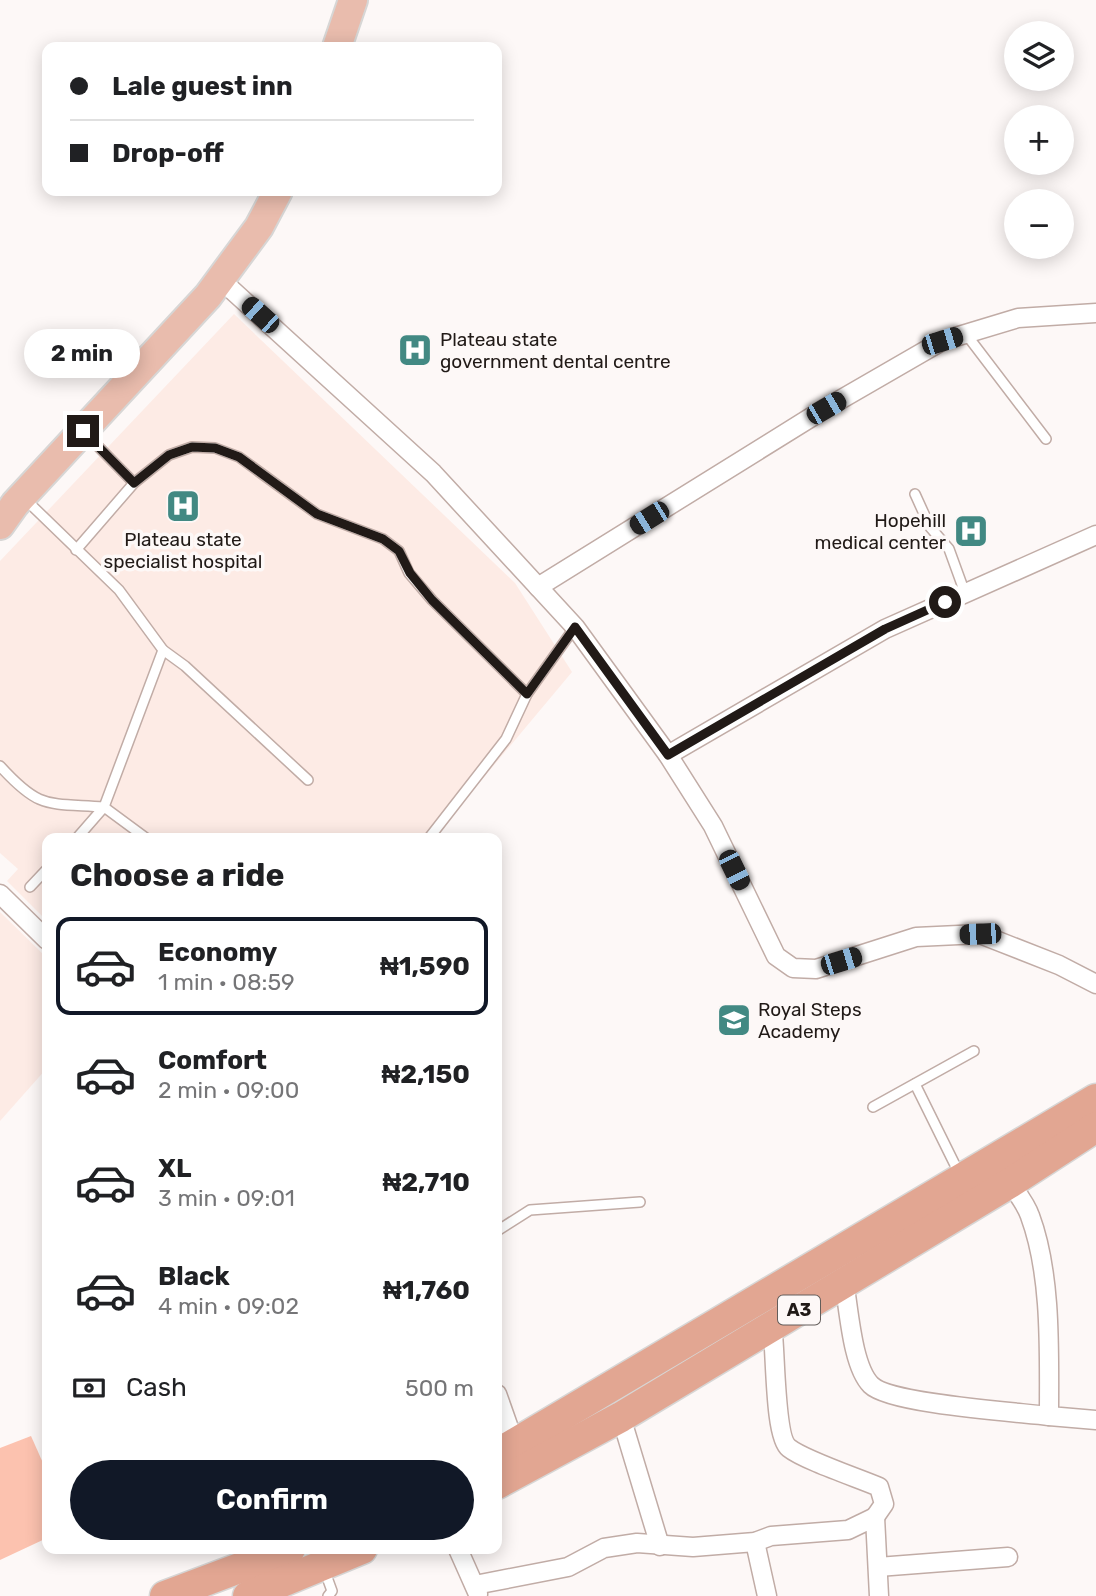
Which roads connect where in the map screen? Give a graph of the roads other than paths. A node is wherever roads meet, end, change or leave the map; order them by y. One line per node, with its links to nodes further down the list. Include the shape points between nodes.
1 (353, 0): 2 (main road)
2 (339, 42)
3 (275, 196): 4 (main road)
4 (221, 280): 7 (main road); 14 (street, via 433,473)
5 (1096, 313): 6 (street, via 1018,318)
6 (966, 334): 8 (lane); 14 (street, via 942,341 826,408)
7 (83, 431): 9 (lane); 11 (main road)
8 (1046, 439)
9 (134, 483): 13 (lane); 18 (lane, via 169,455 192,447 215,448 239,457 317,514 383,539 399,551 432,600)
10 (915, 494): 15 (lane, via 930,527 950,549)
11 (9, 510): 13 (lane)
12 (1096, 534): 15 (street)
13 (76, 550): 17 (lane, via 119,590)
14 (538, 587): 16 (street)
15 (965, 593): 19 (street, via 885,629)
16 (575, 627): 18 (lane); 19 (street)
17 (163, 650): 21 (lane); 22 (lane)
18 (527, 694): 25 (lane, via 506,739)
19 (668, 755): 30 (street, via 713,826 776,957 793,968 816,969 916,937 980,934)
20 (0, 766): 22 (lane, via 26,794 45,803)
21 (308, 780)
22 (104, 807): 23 (lane); 24 (lane)
23 (81, 833)
24 (139, 833)
25 (433, 833)
26 (42, 874): 27 (lane)
27 (30, 887)
28 (0, 894): 29 (street)
29 (42, 935)
30 (1096, 984)
31 (974, 1051): 32 (lane)
32 (915, 1084): 34 (lane); 36 (lane)
33 (1096, 1099): 36 (highway, A3)
34 (873, 1107)
35 (1096, 1127): 37 (highway, A3)
36 (963, 1180): 40 (highway, A3)
37 (1010, 1183): 40 (highway, A3); 43 (street, via 1030,1214 1042,1264)
38 (640, 1202): 39 (lane, via 530,1210)
39 (502, 1228)
40 (906, 1229): 41 (highway, A3); 47 (highway, A3)
41 (844, 1282): 42 (highway, A3); 43 (street, via 858,1364 871,1386 900,1398)
42 (772, 1325): 44 (highway, A3); 49 (street, via 779,1431 787,1448 879,1487 884,1504)
43 (1049, 1416): 45 (street)
44 (621, 1417): 48 (highway, A3); 51 (street)
45 (1096, 1420)
46 (502, 1425): 47 (street)
47 (506, 1449)
48 (502, 1481)
49 (875, 1517): 50 (street, via 848,1530 771,1536); 57 (street)
50 (755, 1542): 51 (street); 62 (street)
51 (660, 1546): 58 (street, via 637,1543 604,1548 568,1567)
52 (277, 1554): 59 (highway)
53 (350, 1554): 56 (highway)
54 (460, 1554): 58 (street)
55 (1008, 1558): 57 (street)
56 (322, 1566): 60 (highway); 61 (lane, via 331,1588)
57 (878, 1567): 63 (street)
58 (477, 1590)
59 (164, 1596)
60 (248, 1596)
61 (328, 1596)
62 (767, 1596)
63 (879, 1596)

